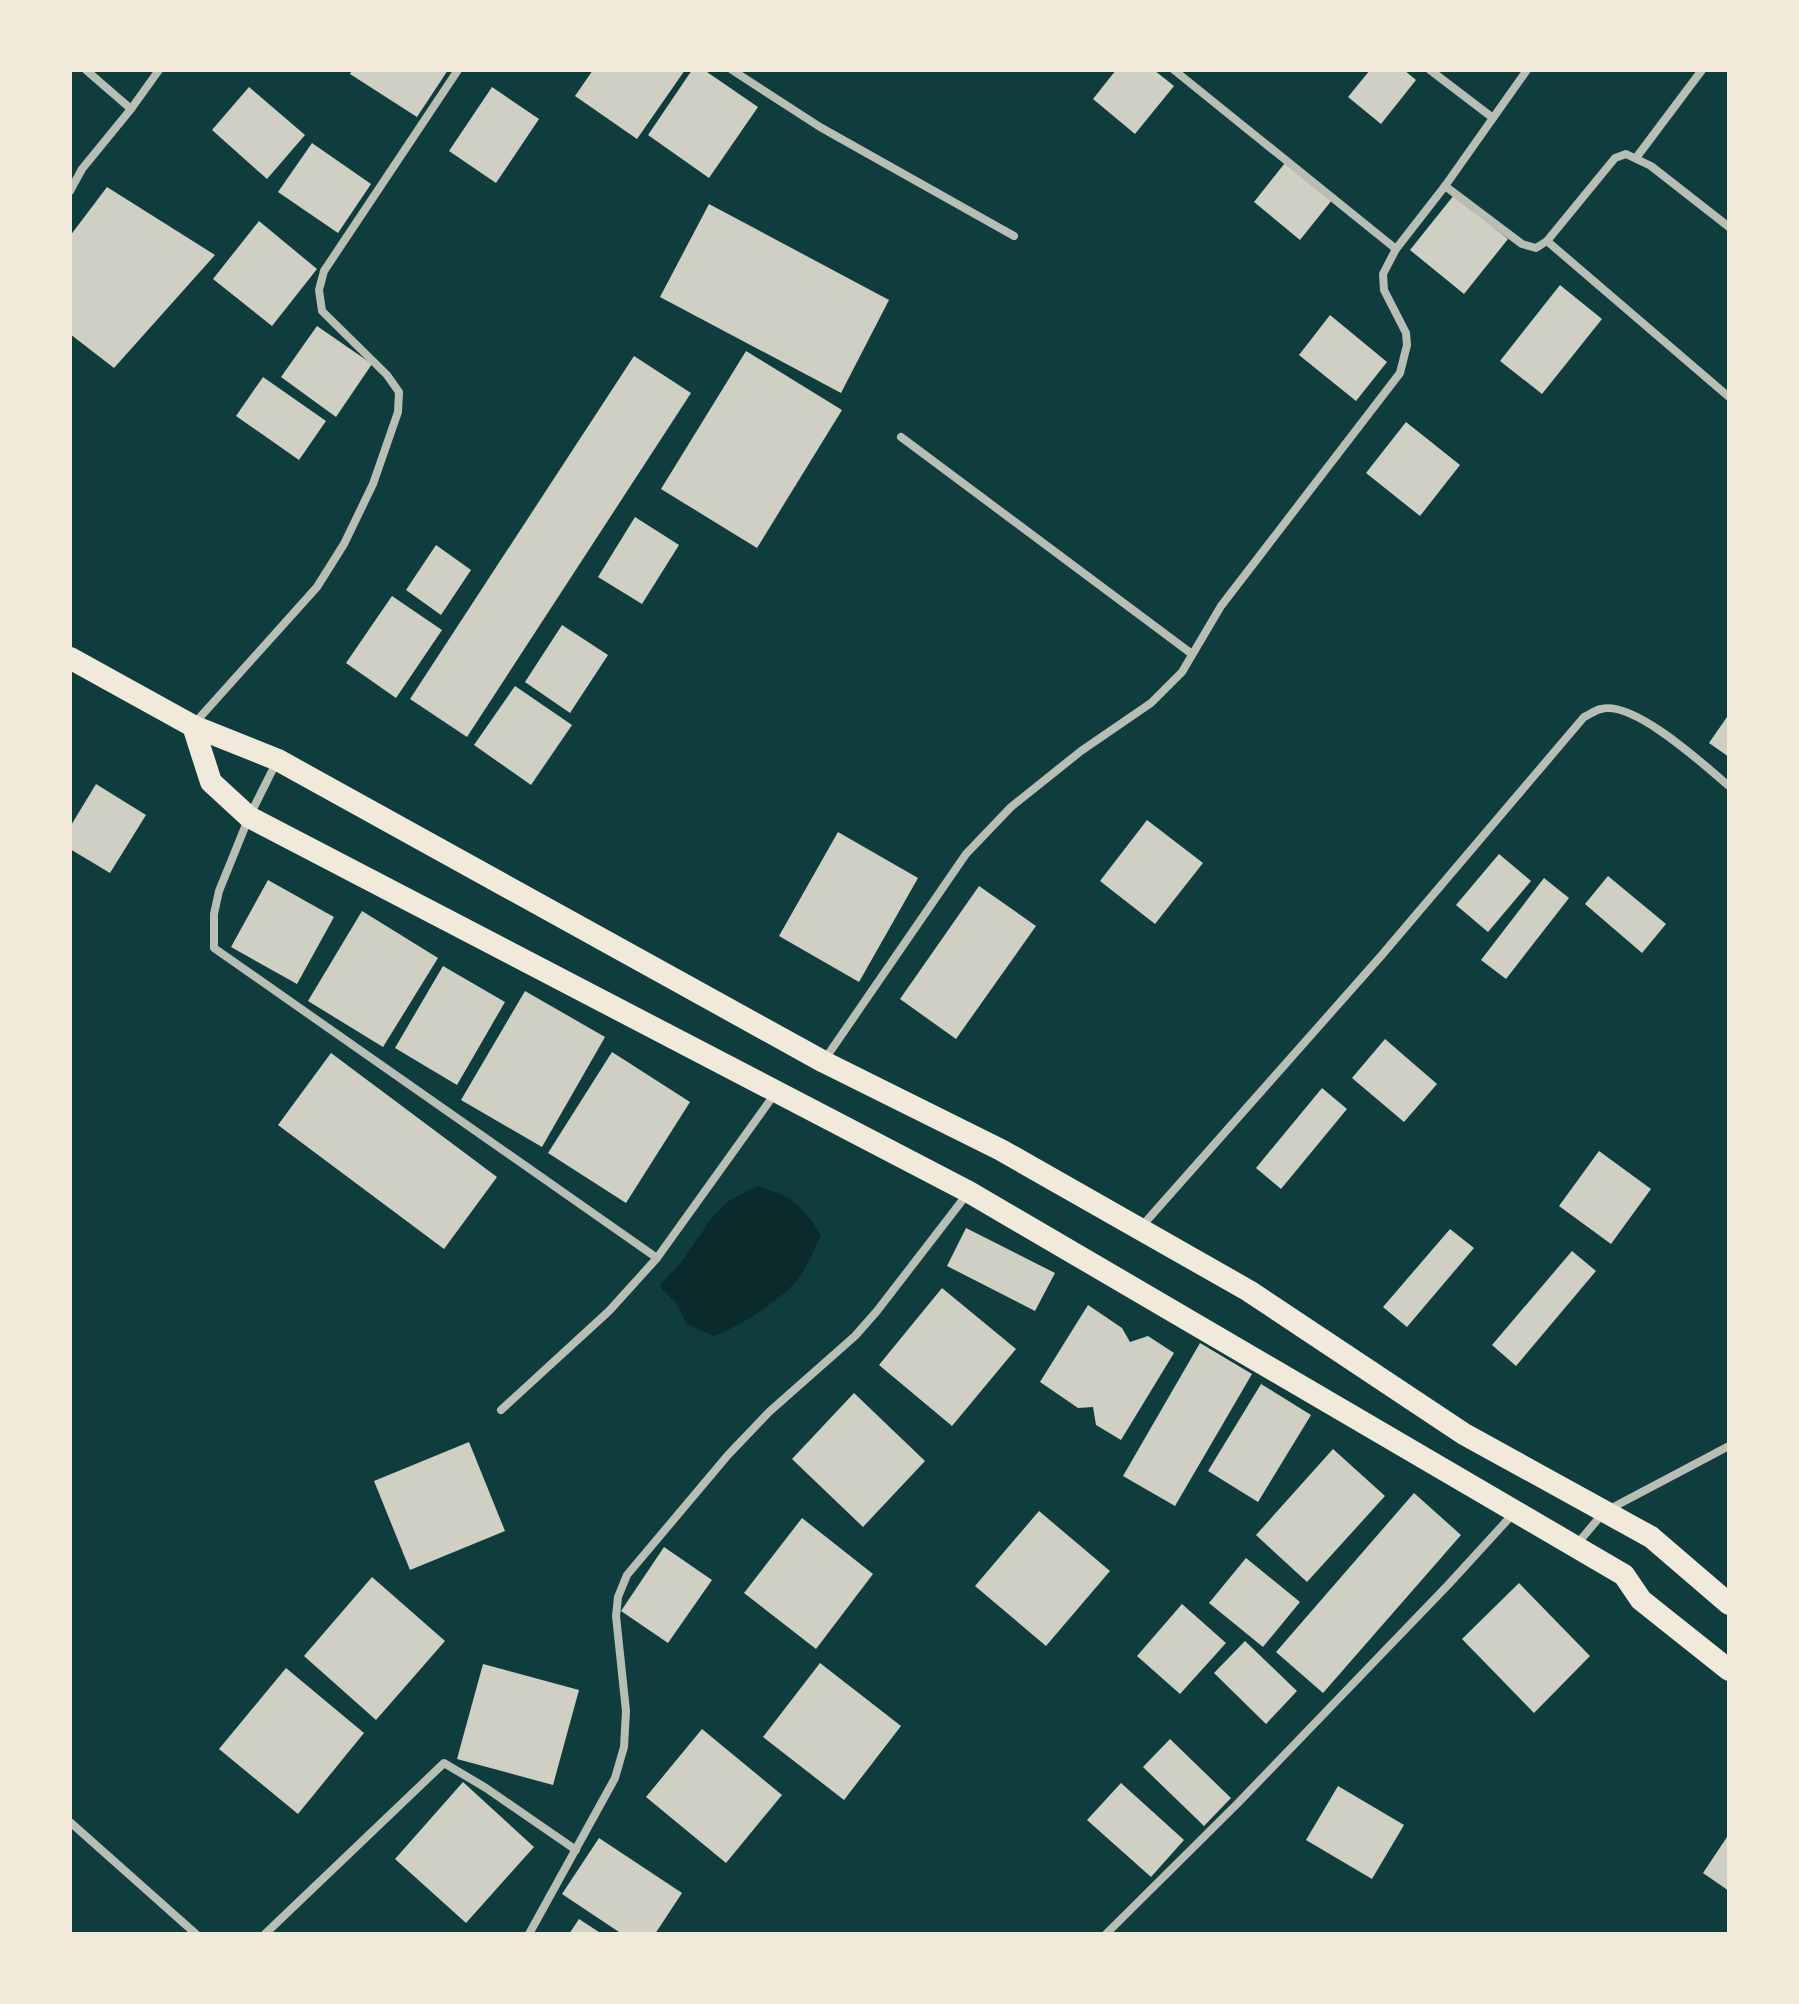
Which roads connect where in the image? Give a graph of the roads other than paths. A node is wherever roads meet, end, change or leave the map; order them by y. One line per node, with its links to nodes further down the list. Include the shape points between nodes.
1 (86, 70): 9 (street)
2 (159, 70): 9 (street)
3 (458, 70): 22 (street, via 324,271 319,290 322,311 399,392 398,412 373,484 317,587)
4 (732, 70): 15 (street, via 820,127)
5 (1174, 70): 17 (street)
6 (1430, 70): 10 (street)
7 (1527, 70): 10 (street)
8 (1702, 70): 11 (street)
9 (131, 109): 13 (street)
10 (1493, 118): 12 (street)
11 (1636, 158): 14 (street); 16 (street, via 1615,158)
12 (1445, 186): 16 (street, via 1522,244 1536,248); 17 (street)
13 (70, 191)
14 (1729, 227)
15 (1014, 236)
16 (1547, 241): 18 (street)
17 (1396, 249): 20 (street, via 1383,274 1384,290 1406,333 1400,373 1221,606)
18 (1729, 397)
19 (901, 437): 20 (street)
20 (1192, 654): 26 (street, via 1151,703 1022,798 966,854)
21 (70, 658): 22 (highway)
22 (193, 726): 23 (highway); 25 (highway, via 211,782)
23 (278, 760): 25 (street); 26 (highway)
24 (1729, 786): 29 (street, via 1659,729 1628,713 1603,708 1584,717)
25 (249, 817): 27 (highway); 30 (street, via 219,891 214,948)
26 (824, 1062): 29 (highway, via 1001,1150)
27 (776, 1092): 28 (highway); 30 (street)
28 (969, 1192): 33 (highway); 39 (street, via 870,1320 728,1455 627,1575 616,1616 626,1711 624,1747 615,1778)
29 (1139, 1230): 34 (highway, via 1249,1291 1464,1434)
30 (657, 1258): 31 (street, via 609,1311)
31 (501, 1410)
32 (1729, 1446): 34 (street)
33 (1516, 1511): 35 (highway); 43 (street)
34 (1604, 1512): 35 (street); 36 (highway, via 1651,1537)
35 (1576, 1545): 37 (highway, via 1624,1575 1641,1600)
36 (1729, 1604)
37 (1729, 1670)
38 (70, 1822): 40 (street)
39 (576, 1850): 41 (street, via 444,1763); 42 (street)
40 (196, 1934)
41 (265, 1934)
42 (529, 1934)
43 (1106, 1934)

